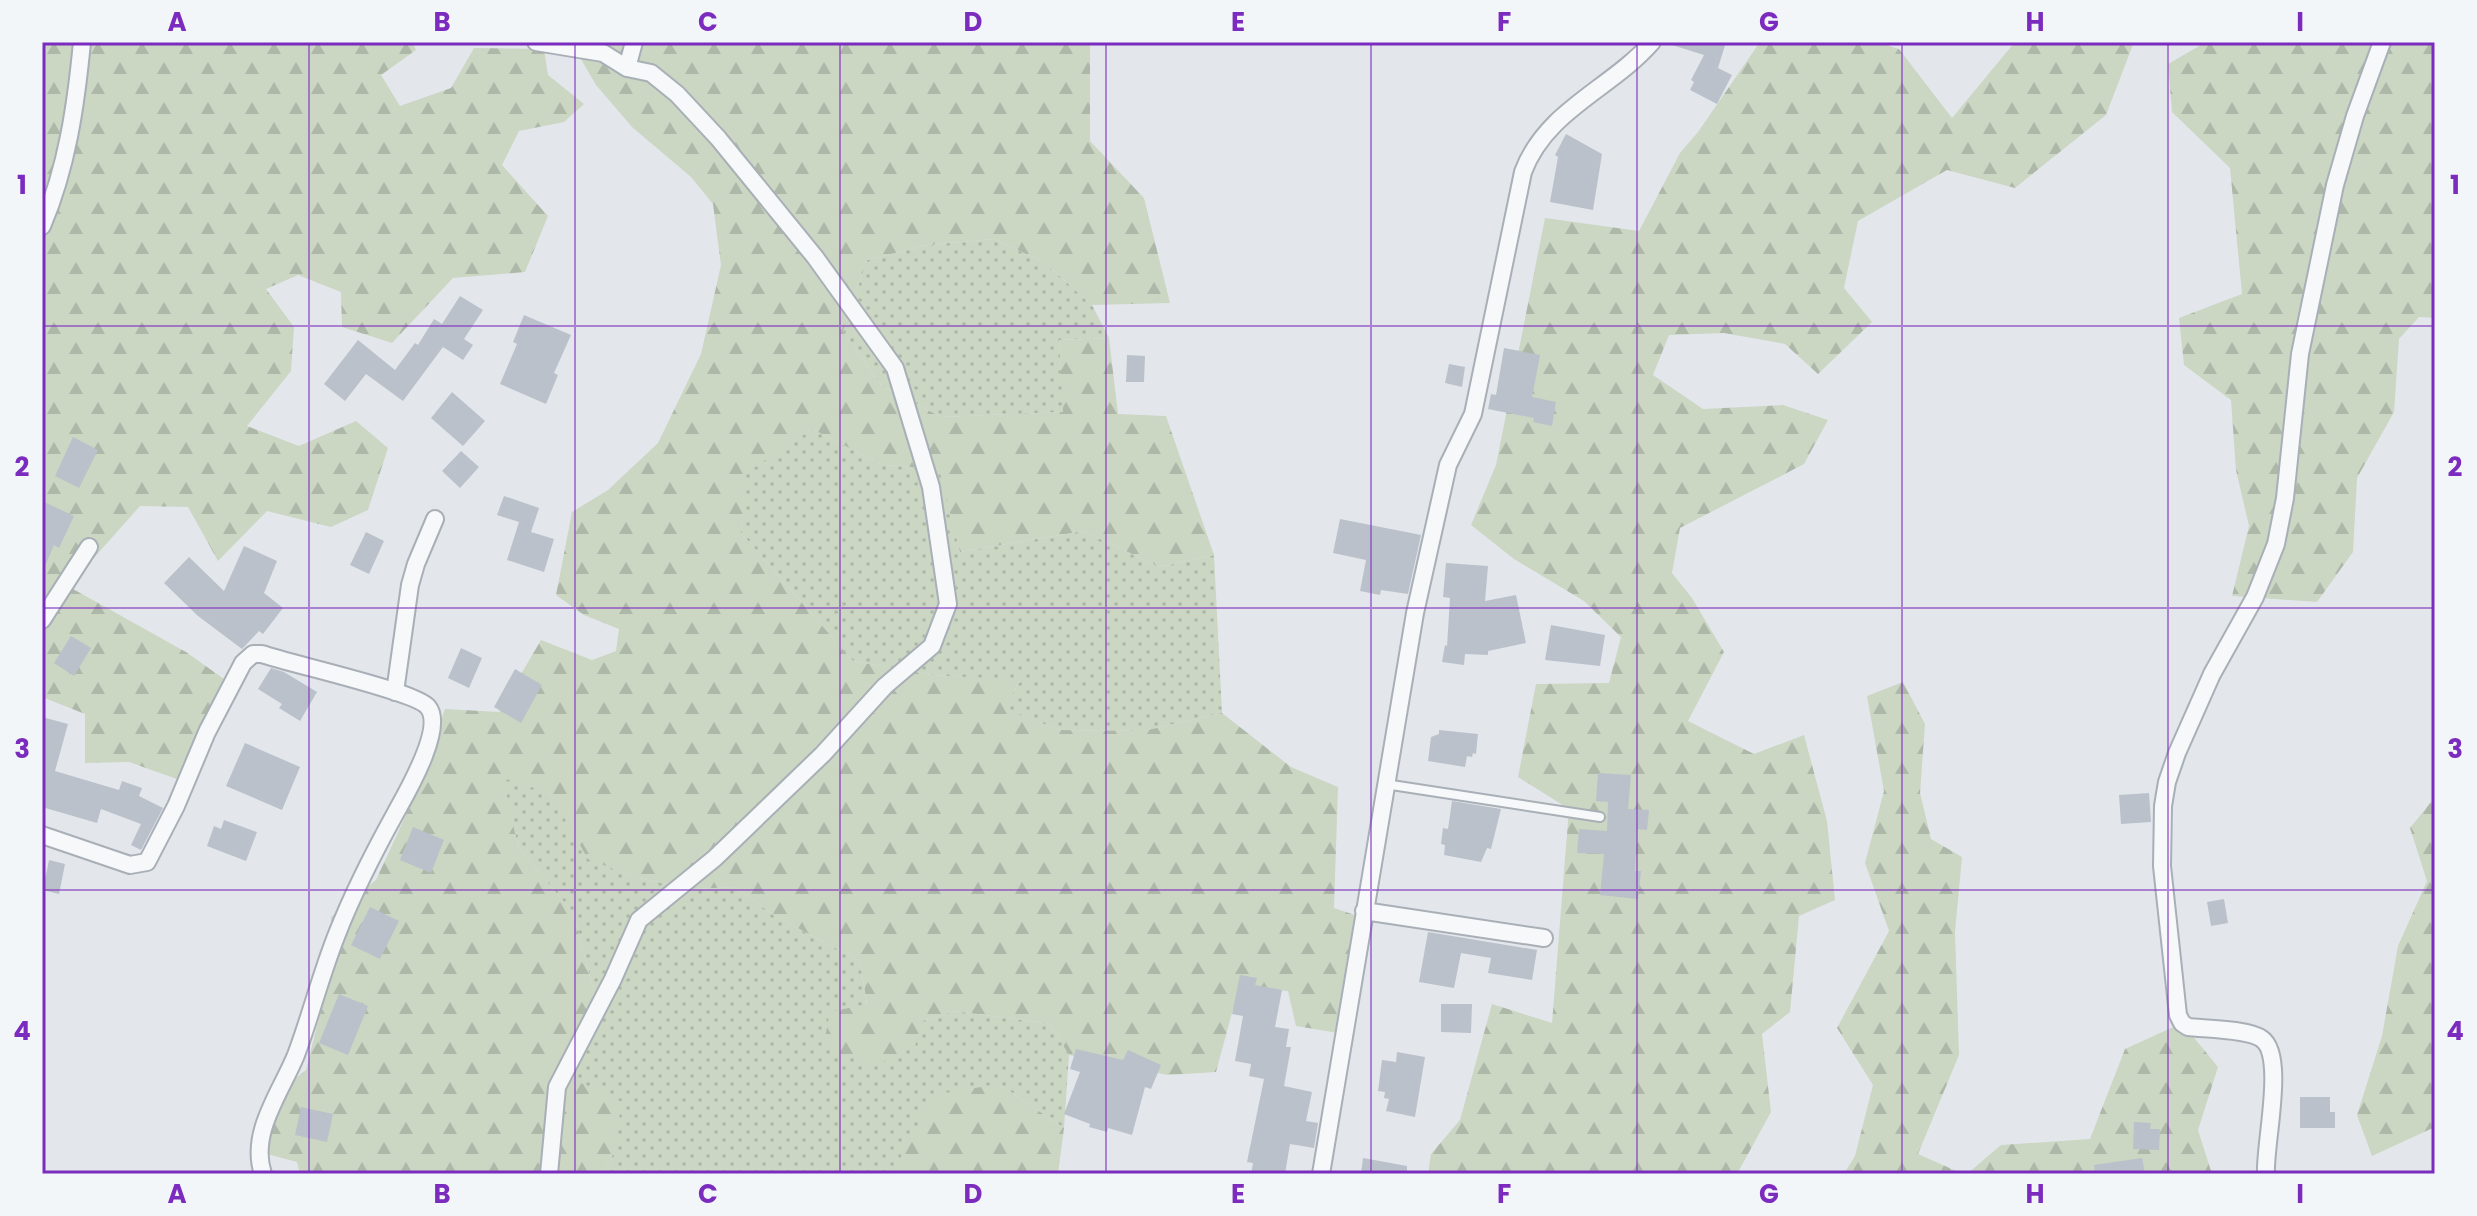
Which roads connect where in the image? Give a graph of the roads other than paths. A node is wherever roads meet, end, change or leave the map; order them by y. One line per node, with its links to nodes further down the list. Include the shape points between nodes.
1 (82, 42): 7 (street, via 68,144)
2 (536, 42): 6 (street, via 603,53)
3 (634, 42): 6 (street)
4 (1652, 42): 12 (street, via 1554,123 1523,172 1473,414 1448,465)
5 (2382, 42): 20 (street, via 2335,185 2312,292 2276,544 2177,753 2163,806 2162,866 2178,1015 2188,1027 2255,1035 2269,1047 2273,1089)
6 (627, 68): 18 (street, via 651,73 718,138 815,257 895,368 931,487 948,604 932,646 885,686 715,858 639,920 557,1087)
7 (42, 226)
8 (435, 519): 11 (street, via 410,585)
9 (89, 547): 10 (street)
10 (42, 620)
11 (395, 692): 14 (street, via 253,654 243,663 207,732 147,862 130,865); 17 (street, via 426,705 431,730 417,772 337,933 259,1144)
12 (1385, 784): 13 (lane); 15 (street)
13 (1600, 817)
14 (42, 835)
15 (1364, 911): 16 (street); 19 (street)
16 (1544, 938)
17 (263, 1174)
18 (549, 1174)
19 (1321, 1174)
20 (2266, 1174)

